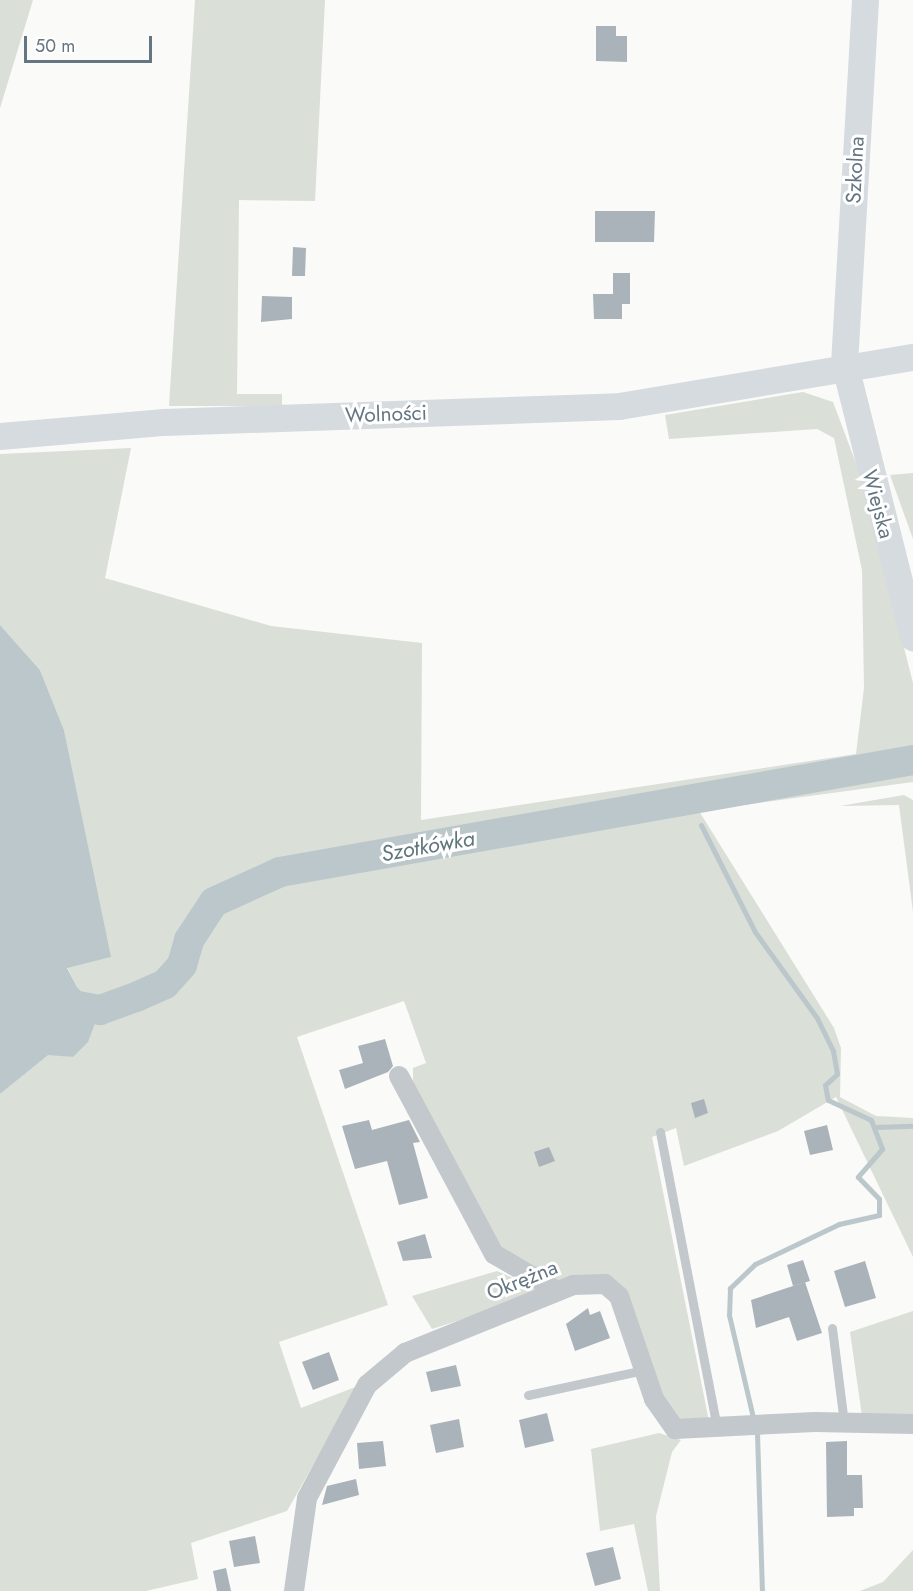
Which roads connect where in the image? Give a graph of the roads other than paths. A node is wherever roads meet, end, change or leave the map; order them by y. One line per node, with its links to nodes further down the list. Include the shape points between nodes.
1 (865, 0): 3 (main road, Szkolna)
2 (913, 357): 3 (main road, Wolności)
3 (845, 370): 4 (main road, Wolności, via 619,406 164,422); 5 (main road, Wiejska)
4 (0, 436)
5 (913, 637)
6 (399, 1076): 8 (street, via 494,1254)
7 (660, 1132): 14 (lane)
8 (557, 1291): 10 (street, Okrężna, via 605,1284 619,1296); 15 (street, Okrężna, via 405,1353 367,1385 307,1498)
9 (832, 1329): 12 (lane)
10 (644, 1370): 11 (lane); 14 (street, Okrężna, via 654,1399 675,1429)
11 (528, 1395)
12 (844, 1423): 13 (street, Okrężna); 14 (street, Okrężna)
13 (913, 1424)
14 (717, 1429)
15 (294, 1591)

